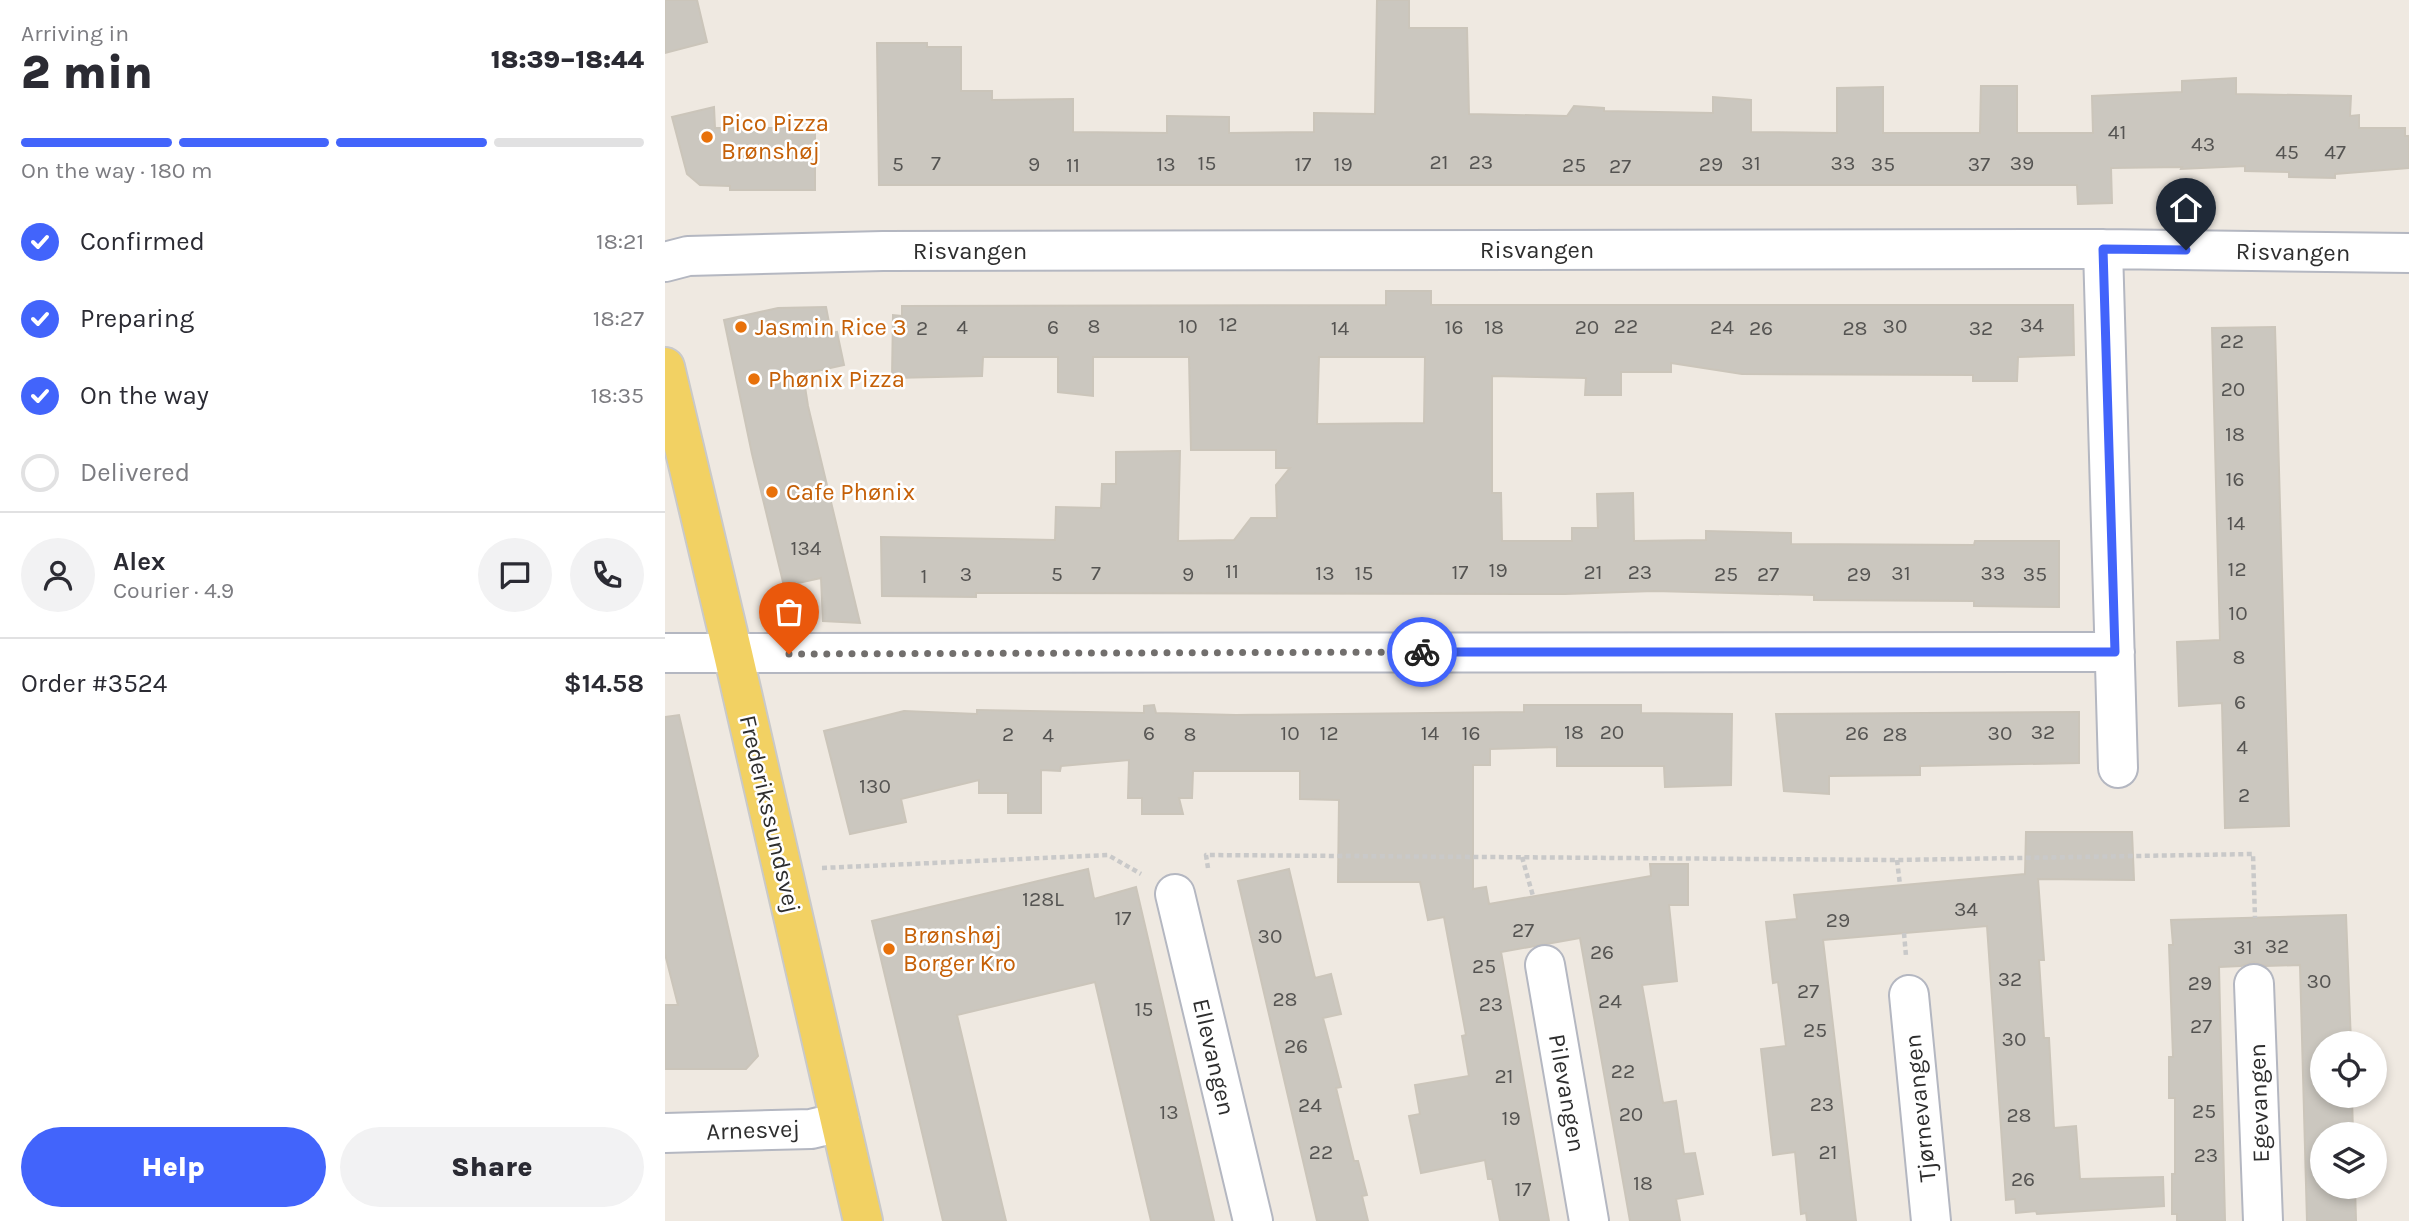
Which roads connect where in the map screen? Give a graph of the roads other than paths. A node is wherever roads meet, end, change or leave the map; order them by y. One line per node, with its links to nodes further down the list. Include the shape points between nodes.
1 (2103, 249): 2 (street, Risvangen); 3 (street, Risvangen, via 883,251 688,256); 5 (street)
2 (2409, 253)
3 (665, 262)
4 (665, 367): 7 (main road, Frederikssundsvej)
5 (2115, 652): 7 (street); 8 (street)
6 (665, 653): 7 (street)
7 (733, 654): 13 (main road, Frederikssundsvej)
8 (2118, 768)
9 (1175, 894): 16 (street, Ellevangen)
10 (1545, 965): 17 (street, Pilevangen)
11 (2254, 984): 19 (street, Egevangen)
12 (1909, 995): 18 (street, Tjørnevangen)
13 (840, 1122): 14 (street, Arnesvej, via 811,1129); 15 (main road, Frederikssundsvej)
14 (665, 1133)
15 (863, 1221)
16 (1253, 1221)
17 (1589, 1221)
18 (1931, 1221)
19 (2263, 1221)

